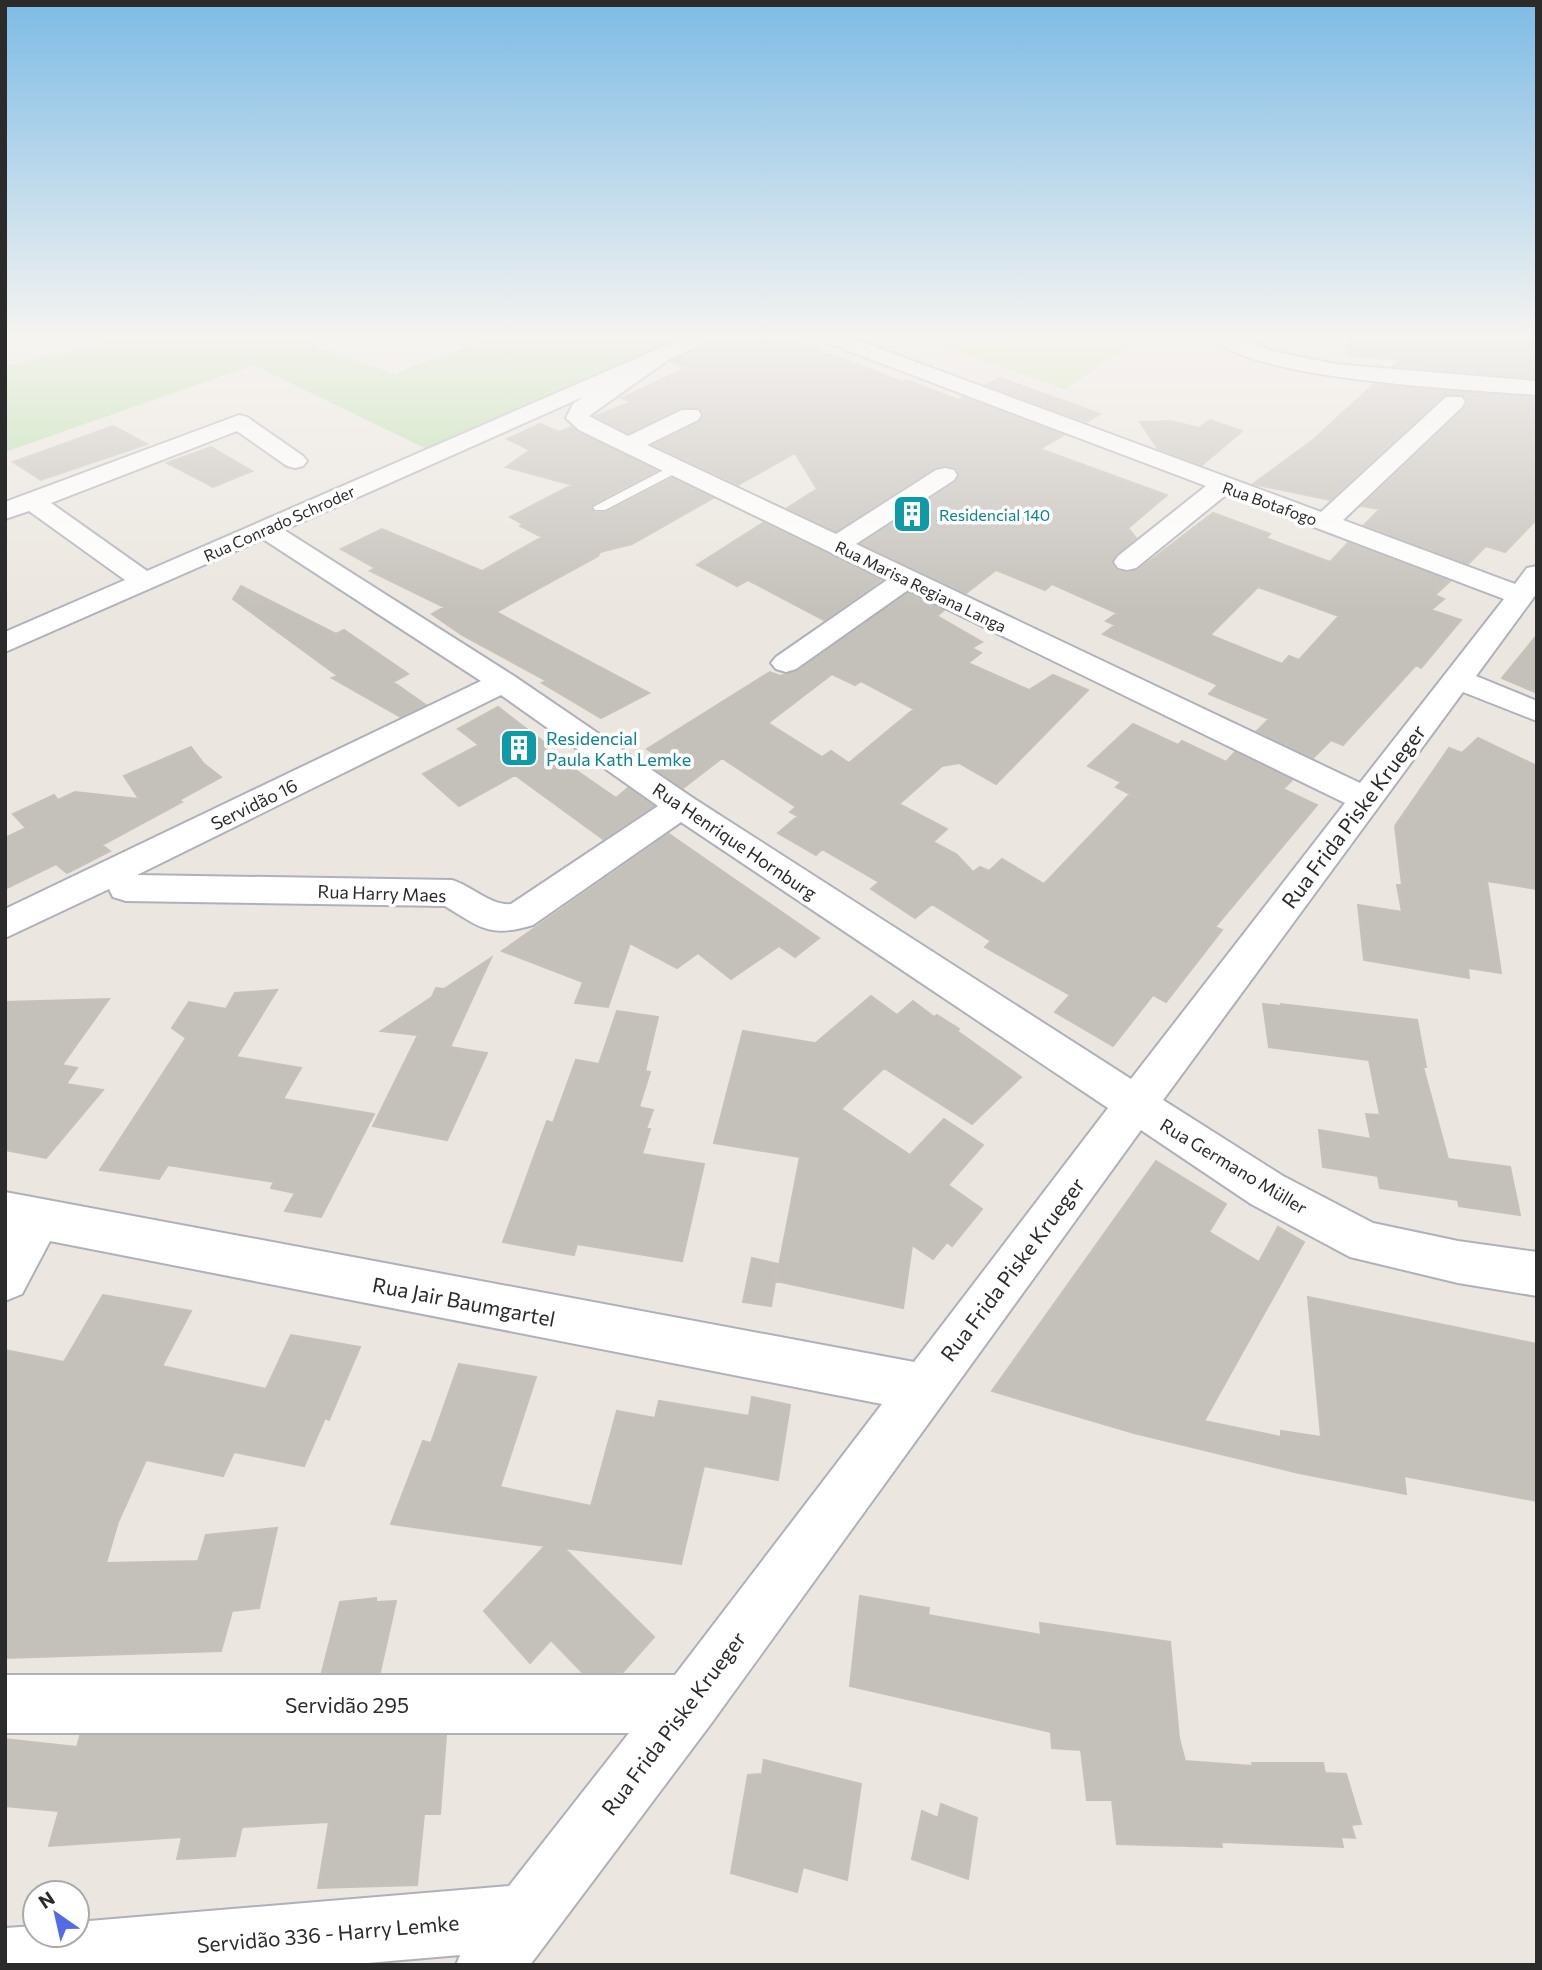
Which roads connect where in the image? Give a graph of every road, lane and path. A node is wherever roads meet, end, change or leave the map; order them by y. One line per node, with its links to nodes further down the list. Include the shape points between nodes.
1 (226, 427): 13 (street)
2 (246, 427): 9 (street)
3 (499, 427): 17 (street, Rua Conrado Schroder)
4 (595, 427): 8 (street, Rua Marisa Regiana Langa)
5 (665, 427): 8 (street)
6 (1069, 427): 12 (street, Rua Botafogo)
7 (1427, 427): 16 (street)
8 (628, 445): 10 (street, Rua Marisa Regiana Langa)
9 (295, 461)
10 (677, 467): 14 (lane); 18 (street, Rua Marisa Regiana Langa)
11 (945, 475): 18 (street)
12 (1223, 485): 16 (street, Rua Botafogo); 19 (street)
13 (32, 501): 15 (street); 21 (street)
14 (600, 507)
15 (5, 511)
16 (1325, 523): 22 (street, Rua Botafogo)
17 (267, 530): 21 (street, Rua Conrado Schroder); 26 (street, Rua Henrique Hornburg)
18 (836, 546): 20 (street, Rua Marisa Regiana Langa)
19 (1127, 562)
20 (906, 579): 24 (street); 28 (street, Rua Marisa Regiana Langa)
21 (145, 582): 23 (street, Rua Conrado Schroder)
22 (1529, 585): 25 (street, Rua Frida Piske Krueger)
23 (5, 643)
24 (786, 663)
25 (1457, 679): 27 (street); 28 (street, Rua Frida Piske Krueger)
26 (503, 682): 29 (street, Rua Henrique Hornburg); 31 (street, Servidão 16)
27 (1537, 712)
28 (1364, 799): 32 (street, Rua Frida Piske Krueger)
29 (681, 806): 30 (street, Rua Harry Maes, via 520,916 495,919 452,892); 32 (street, Rua Henrique Hornburg)
30 (126, 888)
31 (5, 925)
32 (1135, 1105): 34 (street, Rua Germano Müller, via 1267,1190 1366,1242); 36 (street, Rua Frida Piske Krueger)
33 (21, 1216): 35 (street); 36 (street, Rua Jair Baumgartel)
34 (1537, 1274)
35 (5, 1279)
36 (923, 1388): 38 (street, Rua Frida Piske Krueger)
37 (5, 1704): 38 (street, Servidão 295)
38 (689, 1704): 39 (street, Rua Frida Piske Krueger)
39 (507, 1941): 40 (street, Servidão 336 - Harry Lemke)
40 (5, 1961)

